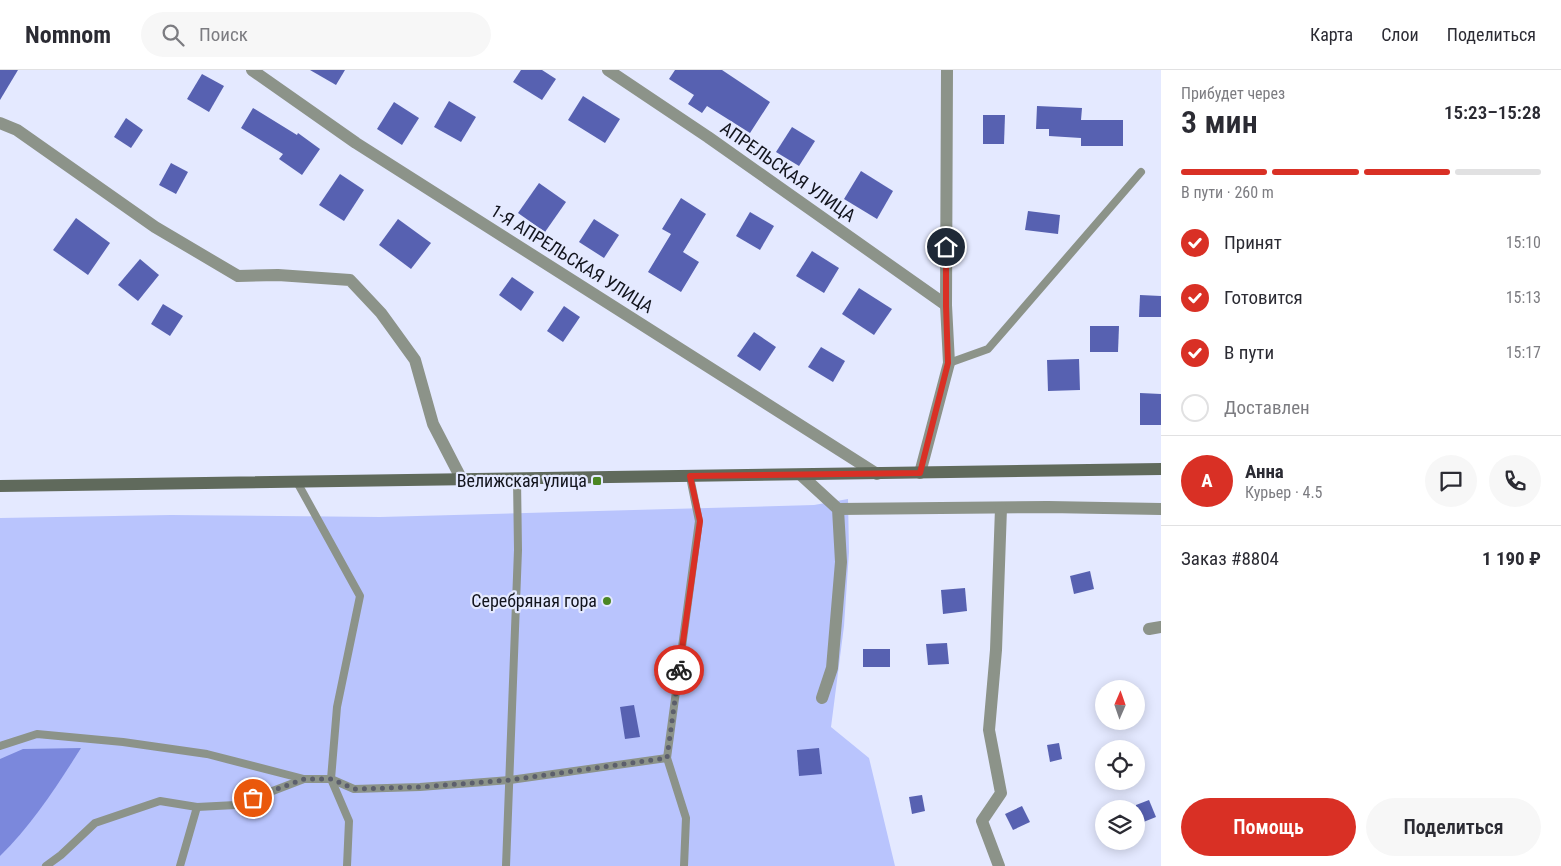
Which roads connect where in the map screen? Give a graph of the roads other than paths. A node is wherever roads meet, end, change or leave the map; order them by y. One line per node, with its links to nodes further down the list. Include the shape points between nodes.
1 (252, 70): 10 (street, 1-Я АПРЕЛЬСКАЯ УЛИЦА, via 356,143)
2 (608, 70): 6 (street, АПРЕЛЬСКАЯ УЛИЦА, via 708,136)
3 (946, 71): 6 (street)
4 (0, 123): 14 (street, via 17,130 155,227 238,276 350,280 381,313 415,360 433,424)
5 (1141, 172): 7 (lane, via 988,349)
6 (946, 306): 7 (street)
7 (948, 363): 9 (street)
8 (1161, 469): 9 (street)
9 (920, 473): 10 (street)
10 (877, 474): 11 (street)
11 (801, 475): 12 (street); 18 (street)
12 (690, 476): 13 (street); 22 (lane, via 700,521)
13 (517, 479): 14 (street); 25 (lane, via 518,550)
14 (462, 480): 15 (street)
15 (297, 482): 16 (street); 24 (lane, via 360,596 337,707)
16 (0, 486)
17 (1001, 508): 18 (street); 19 (street); 32 (street, via 996,650 989,730 1001,793 982,821)
18 (838, 509): 20 (street, via 840,571 832,668)
19 (1161, 509)
20 (822, 698)
21 (0, 746): 23 (lane, via 37,734 123,742 207,754)
22 (667, 758): 25 (lane); 31 (lane, via 686,818)
23 (304, 779): 24 (lane); 26 (lane, via 236,805)
24 (332, 779): 25 (lane, via 354,789); 29 (lane, via 349,821)
25 (510, 780): 30 (lane)
26 (197, 807): 27 (lane, via 160,801 95,823); 28 (lane)
27 (46, 866)
28 (180, 866)
29 (347, 866)
30 (506, 866)
31 (684, 866)
32 (999, 866)

